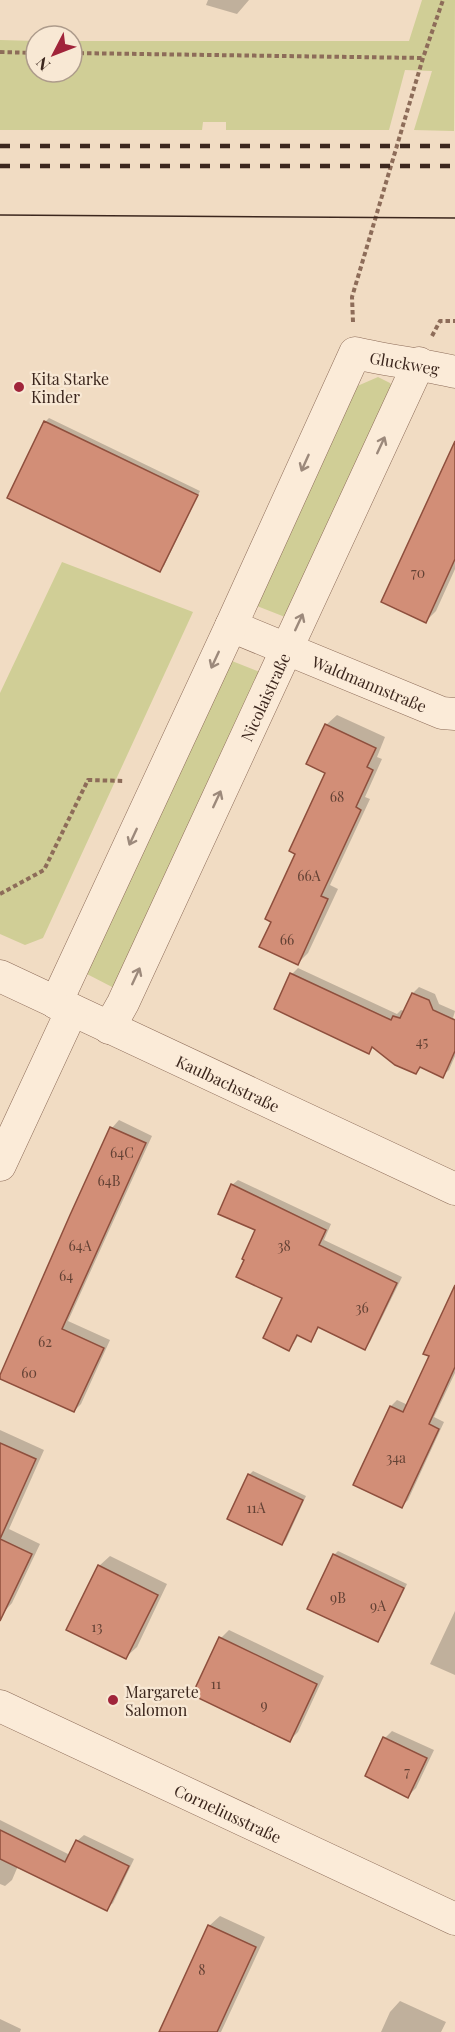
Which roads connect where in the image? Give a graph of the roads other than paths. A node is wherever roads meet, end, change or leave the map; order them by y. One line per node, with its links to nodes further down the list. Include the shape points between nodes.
1 (419, 363): 2 (street, Gluckweg); 3 (street, Gluckweg, one-way to 3, via 387,360 355,341); 4 (street, Nicolaistraße, one-way to 1)
2 (455, 372)
3 (231, 626): 4 (street, Waldmannstraße); 7 (street, one-way to 7)
4 (286, 650): 5 (street, Waldmannstraße); 8 (street, Nicolaistraße, one-way to 4)
5 (451, 717)
6 (0, 976): 7 (street, Kaulbachstraße)
7 (64, 1006): 8 (street, Kaulbachstraße); 9 (street)
8 (109, 1028): 10 (street, Kaulbachstraße)
9 (0, 1165)
10 (455, 1189)
11 (0, 1706): 12 (street, Corneliusstraße)
12 (455, 1919)

